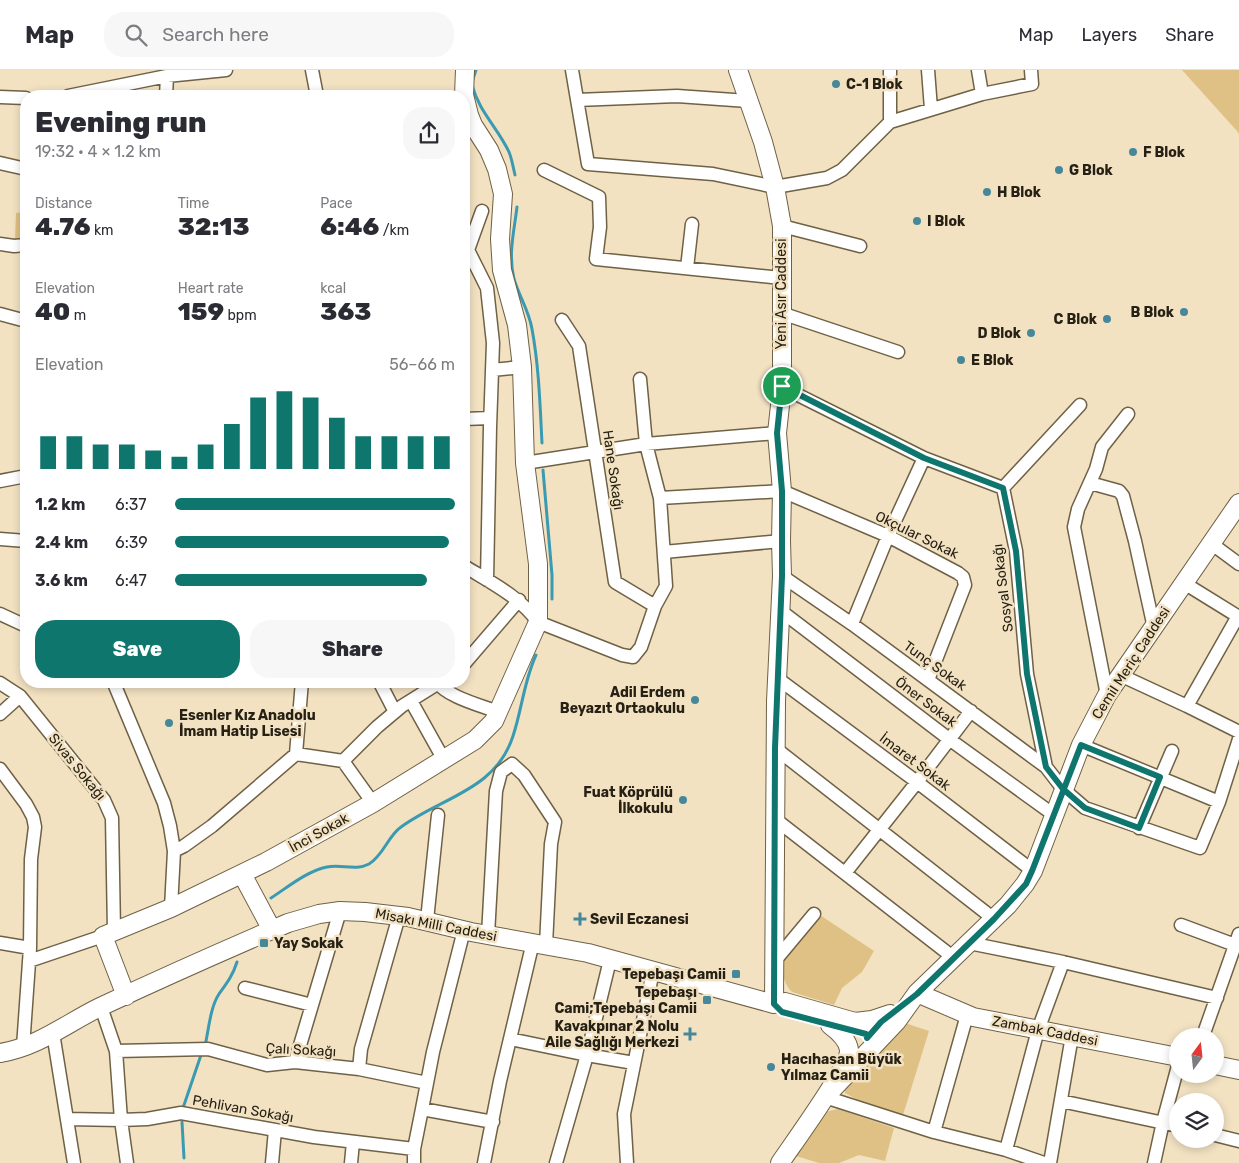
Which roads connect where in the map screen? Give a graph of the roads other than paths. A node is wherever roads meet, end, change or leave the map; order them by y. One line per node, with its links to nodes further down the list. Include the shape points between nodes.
1 (218, 70): 10 (street)
2 (312, 70): 13 (street)
3 (465, 70): 14 (street)
4 (572, 70): 18 (street)
5 (738, 70): 19 (street, Yeni Asır Caddesi)
6 (890, 70): 22 (street)
7 (928, 70): 20 (street)
8 (978, 70): 15 (street)
9 (1030, 70): 15 (street, via 1032,84)
10 (167, 76): 11 (street); 12 (street)
11 (98, 90)
12 (166, 90)
13 (316, 90)
14 (464, 90)
15 (982, 94): 20 (street)
16 (0, 96): 17 (street)
17 (20, 98)
18 (577, 100): 19 (street, via 676,96); 26 (street, via 588,164 713,174)
19 (748, 101): 26 (street, Yeni Asır Caddesi)
20 (931, 109): 22 (street)
21 (470, 117): 42 (street, via 497,170 503,194 502,270 517,326)
22 (890, 122): 26 (street, via 842,170 827,178)
23 (0, 163): 24 (street)
24 (20, 168)
25 (544, 170): 35 (street, via 599,197 596,259)
26 (775, 187): 29 (street, Yeni Asır Caddesi)
27 (482, 211): 30 (street)
28 (692, 224): 35 (street)
29 (782, 226): 33 (street); 36 (street, Yeni Asır Caddesi)
30 (470, 241)
31 (0, 244): 32 (street)
32 (20, 246)
33 (860, 246)
34 (470, 258): 43 (street, via 487,288 494,343)
35 (687, 268): 36 (street)
36 (781, 278): 37 (street, Yeni Asır Caddesi)
37 (781, 313): 41 (street); 45 (street, Yeni Asır Caddesi)
38 (0, 314): 39 (street)
39 (20, 319)
40 (562, 320): 52 (street, Hane Sokağı, via 579,346)
41 (898, 352)
42 (522, 367): 43 (street); 54 (street)
43 (492, 370): 48 (street)
44 (640, 378): 51 (street)
45 (782, 386): 50 (street, Yeni Asır Caddesi); 53 (street)
46 (1080, 405): 58 (street)
47 (1128, 414): 57 (street, via 1102,447)
48 (490, 418): 49 (street); 71 (street)
49 (470, 419)
50 (777, 433): 51 (street); 59 (street, Yeni Asır Caddesi)
51 (646, 444): 52 (street); 60 (street)
52 (596, 452): 54 (street); 74 (street, Hane Sokağı, via 615,582)
53 (924, 458): 58 (street); 62 (street)
54 (525, 463): 78 (street, via 538,564)
55 (20, 477): 56 (street)
56 (0, 481)
57 (1090, 483): 81 (street, via 1119,491 1123,496); 92 (street, via 1074,527)
58 (1003, 488): 109 (street, Sosyal Sokağı, via 1016,551 1027,674)
59 (782, 491): 60 (street); 62 (street, Okçular Sokak); 64 (street, Yeni Asır Caddesi)
60 (660, 498): 67 (street)
61 (1239, 503): 66 (street, Cemil Meriç Caddesi)
62 (888, 536): 80 (street); 85 (street, Okçular Sokak, via 958,573 965,581)
63 (0, 539): 65 (street)
64 (781, 540): 67 (street); 70 (street, Yeni Asır Caddesi)
65 (20, 541)
66 (1212, 544): 68 (street); 72 (street, Cemil Meriç Caddesi)
67 (664, 552): 74 (street, via 666,586)
68 (1239, 564)
69 (470, 570): 71 (street)
70 (782, 576): 75 (street, Yeni Asır Caddesi); 80 (street, Tunç Sokak)
71 (487, 580): 73 (street)
72 (1184, 583): 77 (street); 81 (street, Cemil Meriç Caddesi)
73 (519, 600): 78 (street); 82 (street)
74 (655, 606): 78 (street, via 641,647 633,658)
75 (781, 611): 84 (street, Yeni Asır Caddesi); 101 (street, Öner Sokak)
76 (0, 614): 79 (street)
77 (1239, 617): 95 (street)
78 (538, 622): 97 (street, İnci Sokak)
79 (20, 623)
80 (852, 624): 85 (street, Tunç Sokak)
81 (1154, 628): 83 (street, Cemil Meriç Caddesi)
82 (470, 657)
83 (1120, 675): 92 (street, Cemil Meriç Caddesi); 95 (street)
84 (778, 678): 104 (street, Yeni Asır Caddesi); 112 (street, İmaret Sokak)
85 (928, 680): 98 (street, Tunç Sokak)
86 (0, 683): 93 (street, Sivas Sokağı)
87 (116, 688): 121 (street, via 164,803)
88 (301, 688): 106 (street)
89 (383, 688): 96 (street)
90 (429, 688): 94 (street)
91 (446, 688): 97 (street, via 462,699)
92 (1107, 695): 103 (street, Cemil Meriç Caddesi)
93 (20, 696): 99 (street); 134 (street, Sivas Sokağı, via 109,809 112,818)
94 (411, 701): 96 (street); 107 (street)
95 (1187, 706): 100 (street)
96 (395, 712): 108 (street)
97 (498, 712): 107 (street, İnci Sokak, via 483,734)
98 (971, 712): 101 (street); 109 (street, Tunç Sokak)
99 (0, 714)
100 (1239, 732)
101 (950, 739): 112 (street); 117 (street, Öner Sokak)
102 (1239, 739): 114 (street)
103 (1081, 745): 111 (street); 113 (street, Cemil Meriç Caddesi)
104 (775, 748): 118 (street, Yeni Asır Caddesi); 120 (street)
105 (1172, 751): 111 (street)
106 (296, 754): 108 (street); 121 (street, via 212,826)
107 (444, 760): 115 (street, İnci Sokak)
108 (343, 761): 115 (street)
109 (1046, 767): 113 (street, Tunç Sokak)
110 (0, 769): 140 (street, via 26,804 35,827 31,859)
111 (1160, 777): 114 (street); 119 (street)
112 (918, 782): 120 (street); 122 (street, İmaret Sokak)
113 (1063, 789): 117 (street, Cemil Meriç Caddesi); 119 (street, Tunç Sokak, via 1085,808)
114 (1219, 802): 119 (street, Tunç Sokak, via 1200,848)
115 (372, 803): 124 (street, İnci Sokak)
116 (438, 815): 130 (street)
117 (1054, 815): 122 (street, Cemil Meriç Caddesi)
118 (775, 819): 123 (street); 144 (street, Yeni Asır Caddesi)
119 (1139, 828)
120 (878, 830): 123 (street); 129 (street)
121 (174, 851): 125 (street)
122 (1032, 871): 129 (street, Cemil Meriç Caddesi, via 1021,890)
123 (845, 873): 141 (street)
124 (242, 874): 125 (street, İnci Sokak); 132 (street)
125 (172, 908): 134 (street, İnci Sokak)
126 (340, 911): 128 (street, Misakı Milli Caddesi); 132 (street, Misakı Milli Caddesi, via 305,917); 152 (street)
127 (814, 914): 144 (street)
128 (399, 916): 130 (street, Misakı Milli Caddesi); 172 (street, via 361,1049)
129 (994, 919): 139 (street, Cemil Meriç Caddesi)
130 (426, 920): 133 (street, Misakı Milli Caddesi)
131 (1181, 925): 136 (street)
132 (272, 930): 149 (street, Misakı Milli Caddesi)
133 (464, 930): 135 (street, Misakı Milli Caddesi); 175 (street)
134 (108, 933): 143 (street, İnci Sokak); 149 (street, Sivas Sokağı)
135 (488, 935): 138 (street, Misakı Milli Caddesi); 138 (street, via 496,791 501,772 512,764 524,775 555,822)
136 (1237, 939): 150 (street)
137 (0, 943): 140 (street)
138 (540, 943): 142 (street, Misakı Milli Caddesi); 162 (street)
139 (969, 943): 141 (street, Cemil Meriç Caddesi); 145 (street)
140 (30, 948): 143 (street)
141 (954, 958): 148 (street, Cemil Meriç Caddesi)
142 (610, 960): 146 (street, Misakı Milli Caddesi); 165 (street)
143 (29, 961): 163 (street)
144 (774, 962): 151 (street, Yeni Asır Caddesi)
145 (1063, 962): 150 (street); 158 (street)
146 (652, 971): 151 (street, Misakı Milli Caddesi); 169 (street)
147 (245, 988): 152 (street)
148 (917, 994): 154 (street, Zambak Caddesi); 155 (street, Cemil Meriç Caddesi)
149 (126, 996): 153 (street, Misakı Milli Caddesi)
150 (1217, 998): 157 (street)
151 (774, 1004): 156 (street, Misakı Milli Caddesi, via 782,1012); 159 (street, Misakı Milli Caddesi, via 786,1002)
152 (312, 1005): 168 (street)
153 (101, 1007): 160 (street, Misakı Milli Caddesi); 164 (street)
154 (967, 1015): 158 (street, Zambak Caddesi); 186 (street)
155 (890, 1022): 159 (street, Misakı Milli Caddesi, via 872,1020); 170 (street)
156 (830, 1025): 159 (street, Misakı Milli Caddesi); 174 (street, via 848,1048 847,1060)
157 (1206, 1028)
158 (1038, 1030): 161 (street, Zambak Caddesi); 191 (street)
159 (865, 1032): 170 (street, via 866,1051); 174 (street)
160 (54, 1033): 163 (street, Misakı Milli Caddesi); 180 (street)
161 (1072, 1036): 166 (street, Zambak Caddesi); 178 (street)
162 (510, 1039): 165 (street); 182 (street)
163 (23, 1047): 167 (street, Misakı Milli Caddesi)
164 (116, 1051): 168 (street, Çalı Sokağı, via 208,1049 268,1065); 181 (street)
165 (587, 1055): 169 (street); 198 (street)
166 (1169, 1055)
167 (1, 1056)
168 (295, 1062): 172 (street, Çalı Sokağı)
169 (634, 1063): 199 (street, via 624,1114)
170 (857, 1064): 177 (street)
171 (1224, 1067): 173 (street)
172 (359, 1069): 175 (street, Çalı Sokağı)
173 (1239, 1070)
174 (838, 1075): 177 (street)
175 (427, 1083): 179 (street)
176 (1173, 1083): 183 (street)
177 (826, 1097): 186 (street); 200 (street)
178 (1060, 1101): 183 (street); 202 (street)
179 (422, 1109): 182 (street); 190 (street)
180 (67, 1119): 181 (street, Pehlivan Sokağı); 192 (street)
181 (121, 1120): 185 (street, Pehlivan Sokağı, via 181,1113); 193 (street)
182 (493, 1122): 197 (street)
183 (1163, 1122): 184 (street); 203 (street)
184 (1169, 1124)
185 (275, 1130): 189 (street, Pehlivan Sokağı); 194 (street)
186 (934, 1132): 191 (street)
187 (1224, 1137): 188 (street)
188 (1239, 1141)
189 (353, 1142): 190 (street, Pehlivan Sokağı); 195 (street)
190 (414, 1150): 196 (street)
191 (1006, 1150): 201 (street)
192 (74, 1163)
193 (127, 1163)
194 (272, 1163)
195 (351, 1163)
196 (414, 1163)
197 (484, 1163)
198 (556, 1163)
199 (627, 1163)
200 (780, 1163)
201 (1044, 1163)
202 (1050, 1163)
203 (1154, 1163)

